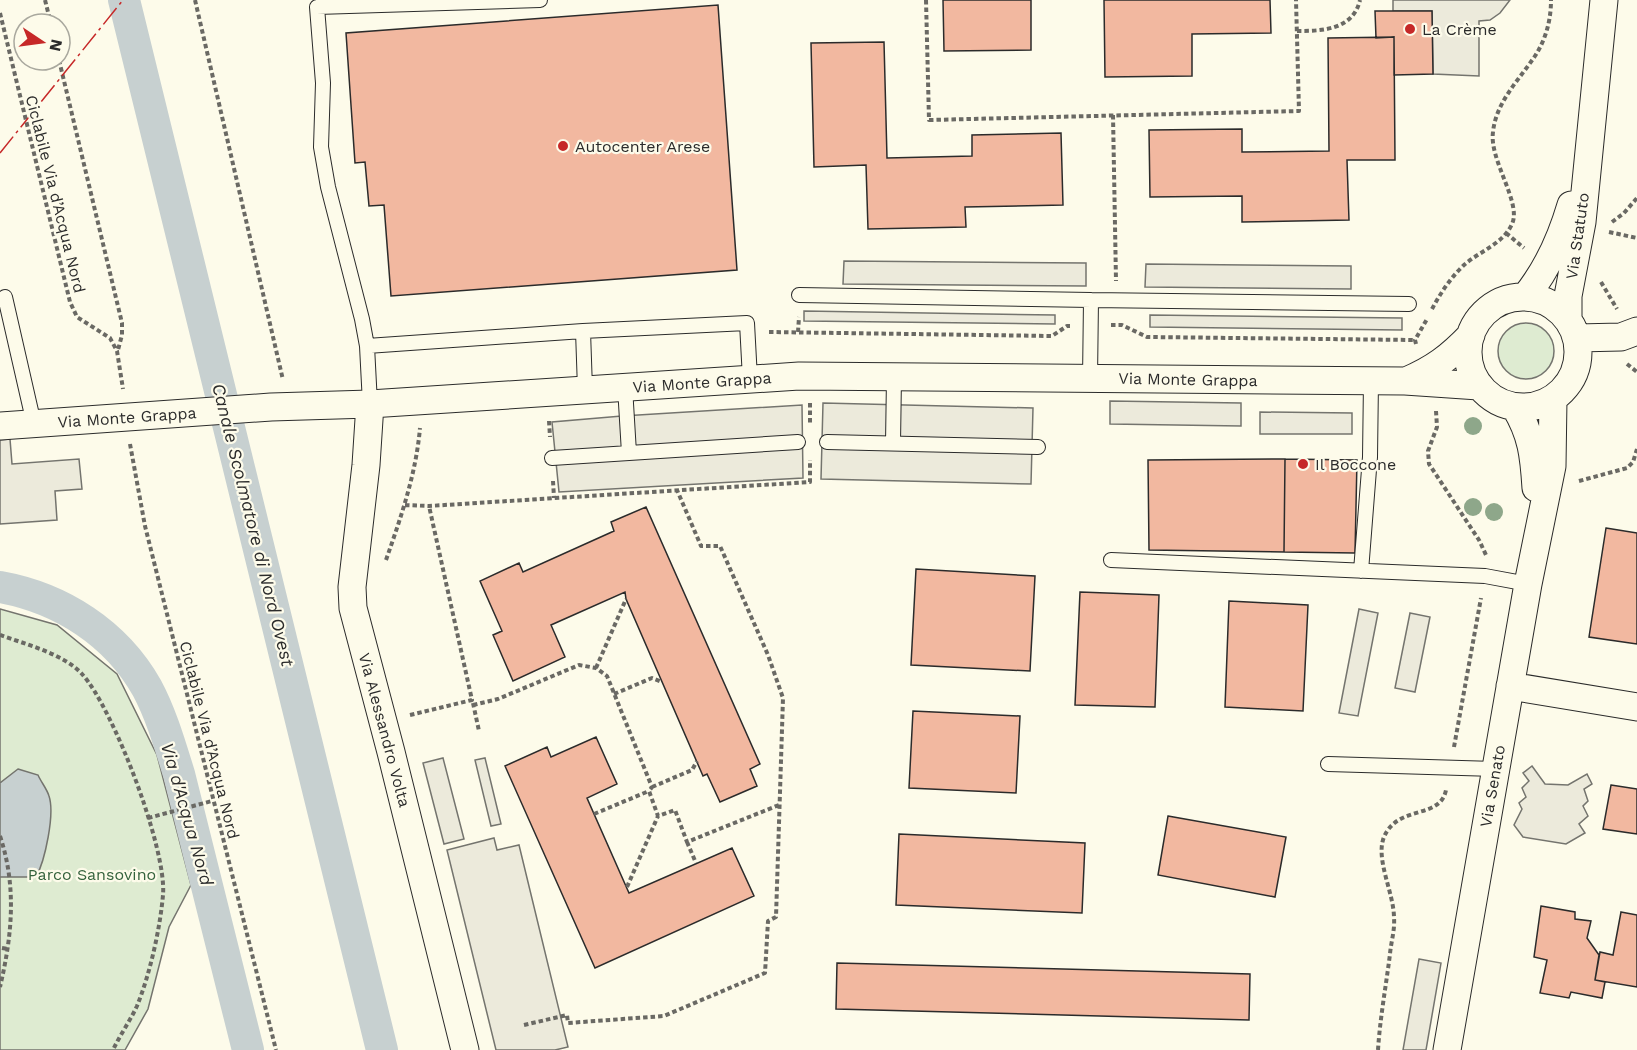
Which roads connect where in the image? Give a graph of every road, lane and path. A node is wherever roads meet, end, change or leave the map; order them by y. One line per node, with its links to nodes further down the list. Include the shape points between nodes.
1 (195, 0): 50 (path)
2 (540, 0): 34 (lane, via 317,7 323,83 321,147)
3 (926, 0): 11 (path, via 929,120)
4 (1296, 0): 9 (path)
5 (1360, 0): 9 (path, via 1358,8 1338,27)
6 (1551, 0): 16 (path, via 1550,23 1544,38 1513,84 1493,131 1496,161 1514,207 1515,217)
7 (1604, 0): 12 (street, Via Statuto)
8 (0, 13): 36 (path, Ciclabile Via d’Acqua Nord, via 70,302 77,317 110,338)
9 (1297, 31): 11 (path, via 1299,111)
10 (62, 72): 36 (path, via 122,323)
11 (1113, 115): 20 (path)
12 (1588, 152): 23 (street, Via Statuto, via 1552,257); 29 (street, Via Statuto, via 1582,222 1569,289)
13 (1637, 198): 14 (path)
14 (1608, 225)
15 (1600, 230): 17 (path)
16 (1506, 233): 18 (path); 33 (path, via 1464,265 1438,297)
17 (1637, 238)
18 (1533, 252)
19 (1599, 279): 27 (path)
20 (1116, 287)
21 (799, 295): 24 (lane)
22 (5, 297): 52 (lane)
23 (1525, 297): 29 (street, via 1554,306); 32 (street, via 1508,299 1492,307 1479,319)
24 (1091, 300): 25 (lane); 39 (lane)
25 (1409, 304)
26 (1106, 325): 33 (path, via 1122,325 1148,337)
27 (1628, 325): 29 (street, via 1621,338)
28 (1079, 326): 31 (path, via 1067,326 1052,336)
29 (1573, 329): 46 (street, via 1579,356 1575,373)
30 (584, 331): 31 (lane, via 747,323); 34 (lane); 44 (lane)
31 (747, 332): 38 (lane)
32 (1471, 335): 41 (street, Via Monte Grappa, via 1429,371); 42 (street, via 1470,365)
33 (1415, 340): 35 (path)
34 (366, 346): 49 (lane)
35 (1417, 348)
36 (117, 351): 45 (path)
37 (894, 377): 38 (street, Via Monte Grappa); 39 (street, Via Monte Grappa); 57 (lane)
38 (750, 379): 43 (street, Via Monte Grappa)
39 (1090, 379): 40 (street, Via Monte Grappa)
40 (1371, 381): 41 (street, Via Monte Grappa); 70 (lane)
41 (1405, 381): 42 (street, Via Monte Grappa)
42 (1479, 386): 51 (street, via 1499,402)
43 (625, 387): 44 (street, Via Monte Grappa); 60 (lane)
44 (585, 389): 47 (street, Via Monte Grappa)
45 (124, 397)
46 (1553, 399): 51 (street, via 1528,408); 67 (street, Via Senato, via 1552,466)
47 (417, 401): 49 (street, Via Monte Grappa); 65 (path, via 419,439)
48 (810, 401): 55 (path)
49 (370, 404): 50 (street, Via Monte Grappa); 102 (street, Via Alessandro Volta, via 353,608)
50 (280, 407): 52 (street, Via Monte Grappa)
51 (1515, 407): 67 (street, Via Senato, via 1532,446)
52 (34, 423): 53 (street, Via Monte Grappa)
53 (0, 426)
54 (128, 434): 87 (path, Ciclabile Via d’Acqua Nord, via 145,526)
55 (804, 439): 60 (lane)
56 (827, 442): 57 (lane)
57 (893, 443): 58 (lane)
58 (1038, 447)
59 (1637, 449): 63 (path, via 1627,468)
60 (629, 453): 61 (lane)
61 (552, 458)
62 (810, 459): 64 (path, via 810,482)
63 (1573, 485)
64 (677, 490): 66 (path); 88 (path, via 701,546 720,546 783,698)
65 (405, 505): 66 (path); 69 (path)
66 (429, 506): 78 (path)
67 (1539, 522): 71 (street, Via Senato)
68 (1111, 560): 70 (lane)
69 (383, 568)
70 (1361, 571): 71 (lane, via 1485,576)
71 (1528, 584): 76 (street, Via Senato)
72 (626, 599): 74 (path)
73 (0, 636): 91 (path, via 40,649 81,672 116,730)
74 (596, 668): 77 (path, via 607,676); 78 (path, via 579,665 498,699)
75 (662, 682): 77 (path, via 652,678)
76 (1510, 686): 80 (street); 84 (street, Via Senato)
77 (614, 694): 86 (path)
78 (473, 702): 79 (path, via 408,716); 81 (path)
79 (406, 704)
80 (1637, 707)
81 (479, 731)
82 (697, 760): 86 (path, via 692,770)
83 (1328, 764): 84 (lane)
84 (1495, 769): 104 (street, Via Senato)
85 (1447, 781): 103 (path, via 1437,806 1392,823 1381,849 1395,919)
86 (650, 789): 89 (path); 90 (path)
87 (212, 801): 91 (path); 101 (path, Ciclabile Via d’Acqua Nord)
88 (779, 805): 93 (path); 99 (path, via 776,917 768,921 765,972 664,1016 568,1023 567,1015)
89 (594, 813)
90 (658, 816): 93 (path, via 675,810); 95 (path)
91 (148, 818): 100 (path, via 163,892 158,931 137,1006)
92 (0, 836): 97 (path, via 12,898)
93 (687, 842): 94 (path)
94 (696, 863)
95 (627, 887)
96 (2, 948): 97 (path)
97 (8, 949): 98 (path)
98 (0, 987)
99 (524, 1025)
100 (113, 1050)
101 (276, 1050)
102 (465, 1050)
103 (1378, 1050)
104 (1447, 1050)

